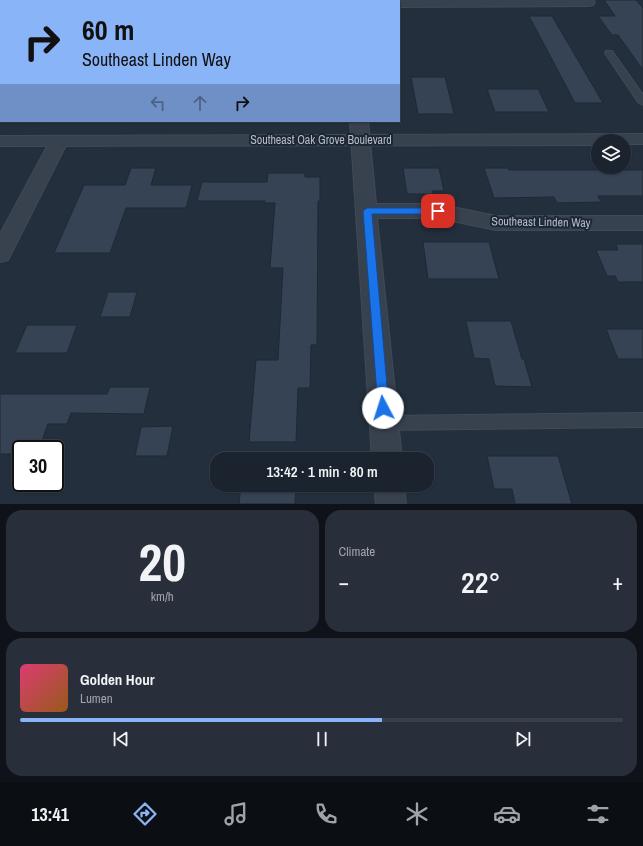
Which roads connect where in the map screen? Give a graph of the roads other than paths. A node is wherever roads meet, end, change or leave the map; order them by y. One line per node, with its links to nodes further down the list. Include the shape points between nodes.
1 (400, 2): 2 (street)
2 (588, 2)
3 (609, 53): 4 (lane)
4 (643, 102)
5 (360, 130): 6 (street, Southeast Oak Grove Boulevard); 8 (street, Southeast Oak Grove Boulevard); 9 (street)
6 (643, 139)
7 (0, 141): 8 (street, Southeast Oak Grove Boulevard)
8 (59, 141): 11 (street)
9 (367, 211): 10 (street, Southeast Linden Way, via 438,211 496,222); 13 (street)
10 (643, 223)
11 (0, 254)
12 (643, 420): 13 (lane)
13 (384, 423): 14 (street)
14 (386, 452)
15 (390, 492): 16 (street)
16 (391, 504)

